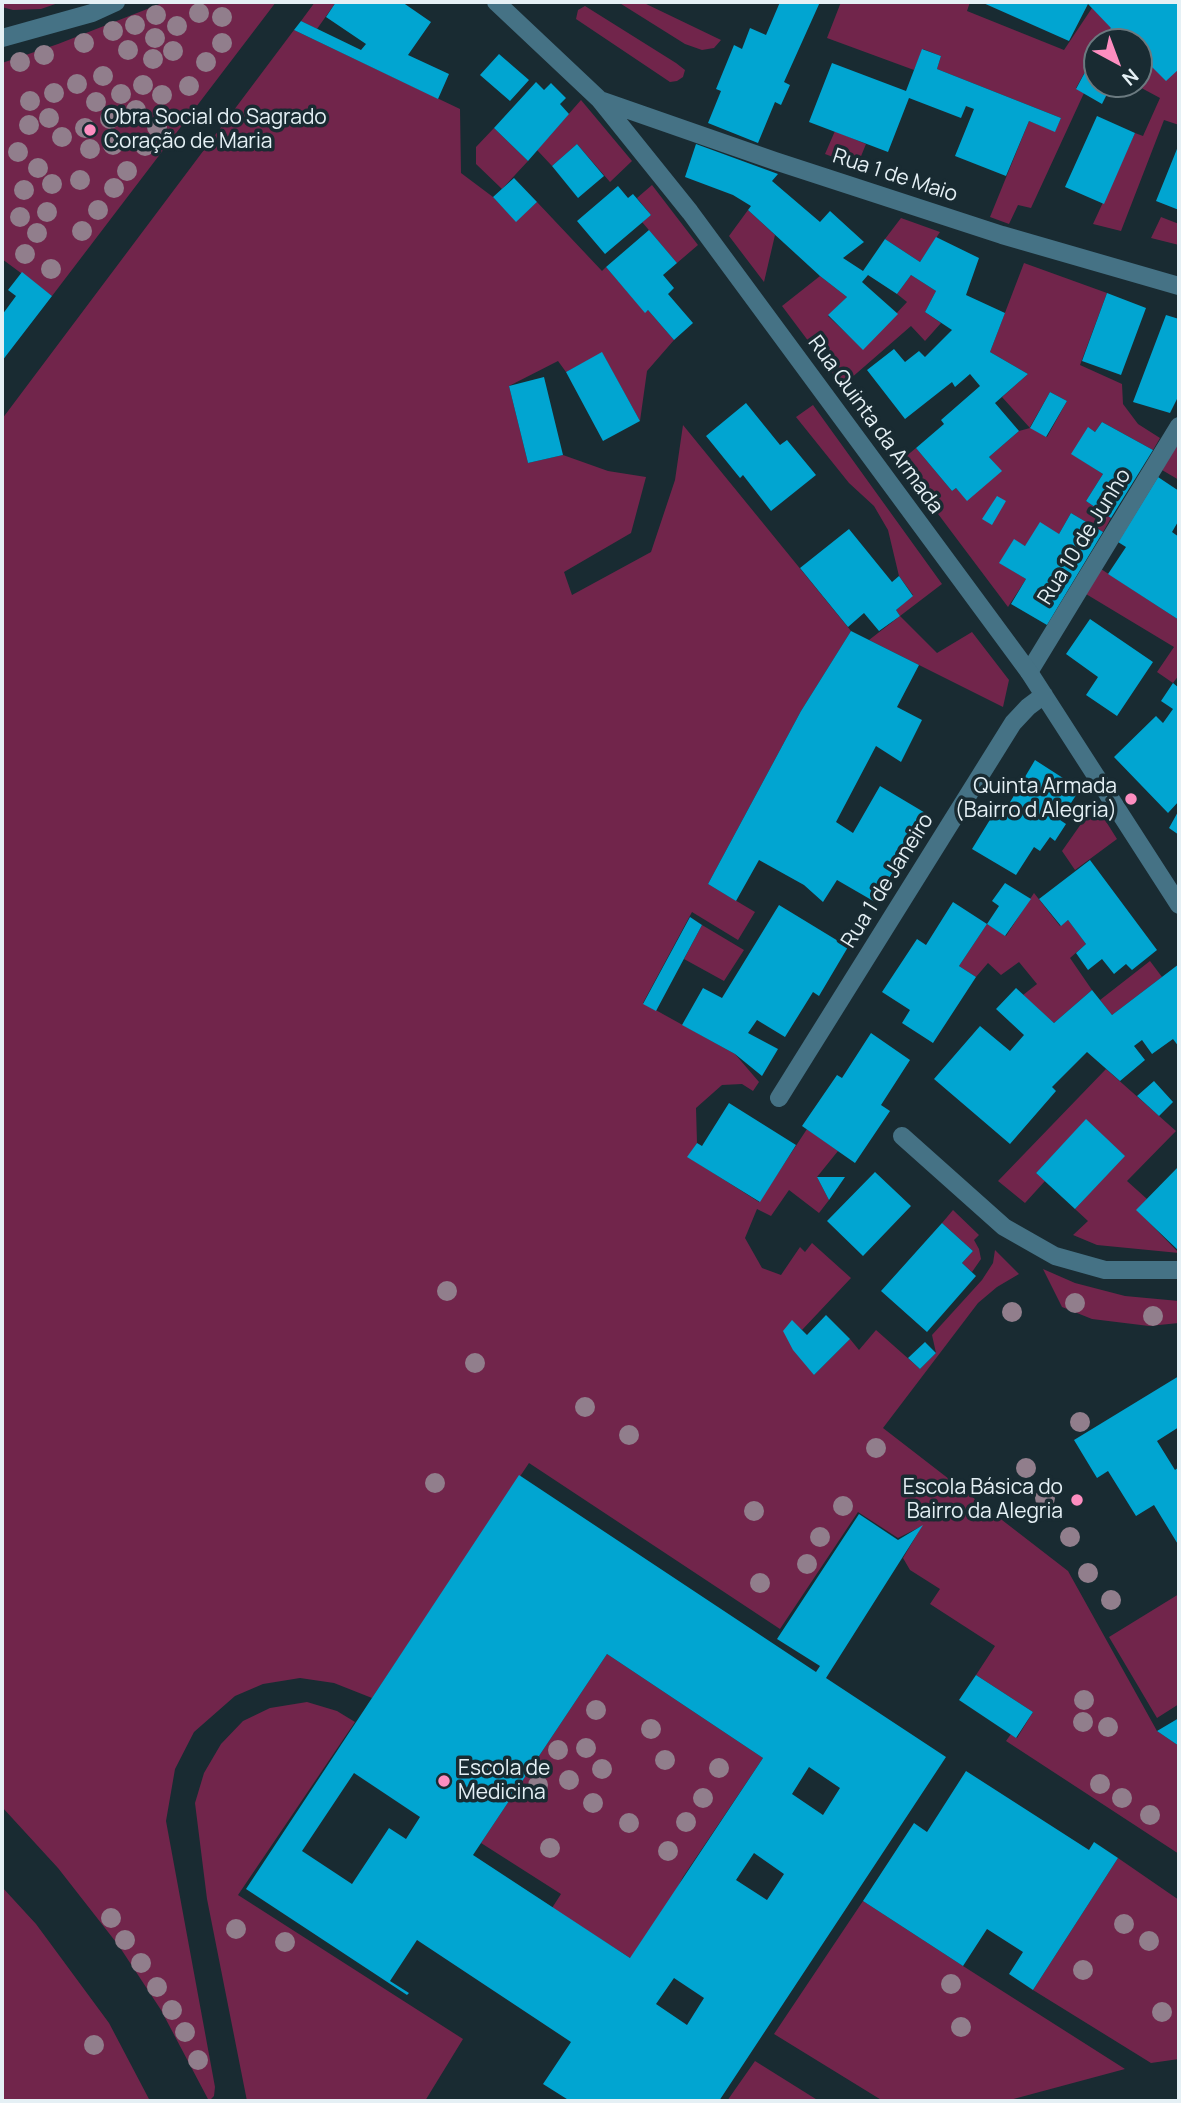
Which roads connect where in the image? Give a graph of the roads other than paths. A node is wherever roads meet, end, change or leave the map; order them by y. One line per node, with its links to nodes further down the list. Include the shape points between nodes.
1 (116, 2): 3 (street)
2 (496, 2): 4 (street, Rua Quinta da Armada)
3 (2, 38)
4 (600, 100): 5 (street, Rua 1 de Maio, via 1002,235); 7 (street, Rua Quinta da Armada, via 690,212)
5 (1179, 286)
6 (1179, 426): 7 (street, Rua 10 de Junho)
7 (1029, 672): 8 (street, Rua Quinta da Armada)
8 (1044, 695): 9 (street, Rua Quinta da Armada); 10 (street, Rua 1 de Janeiro, via 1013,723)
9 (1179, 905)
10 (779, 1098)
11 (902, 1136): 12 (street, via 1004,1227 1055,1256 1105,1270)
12 (1179, 1270)

